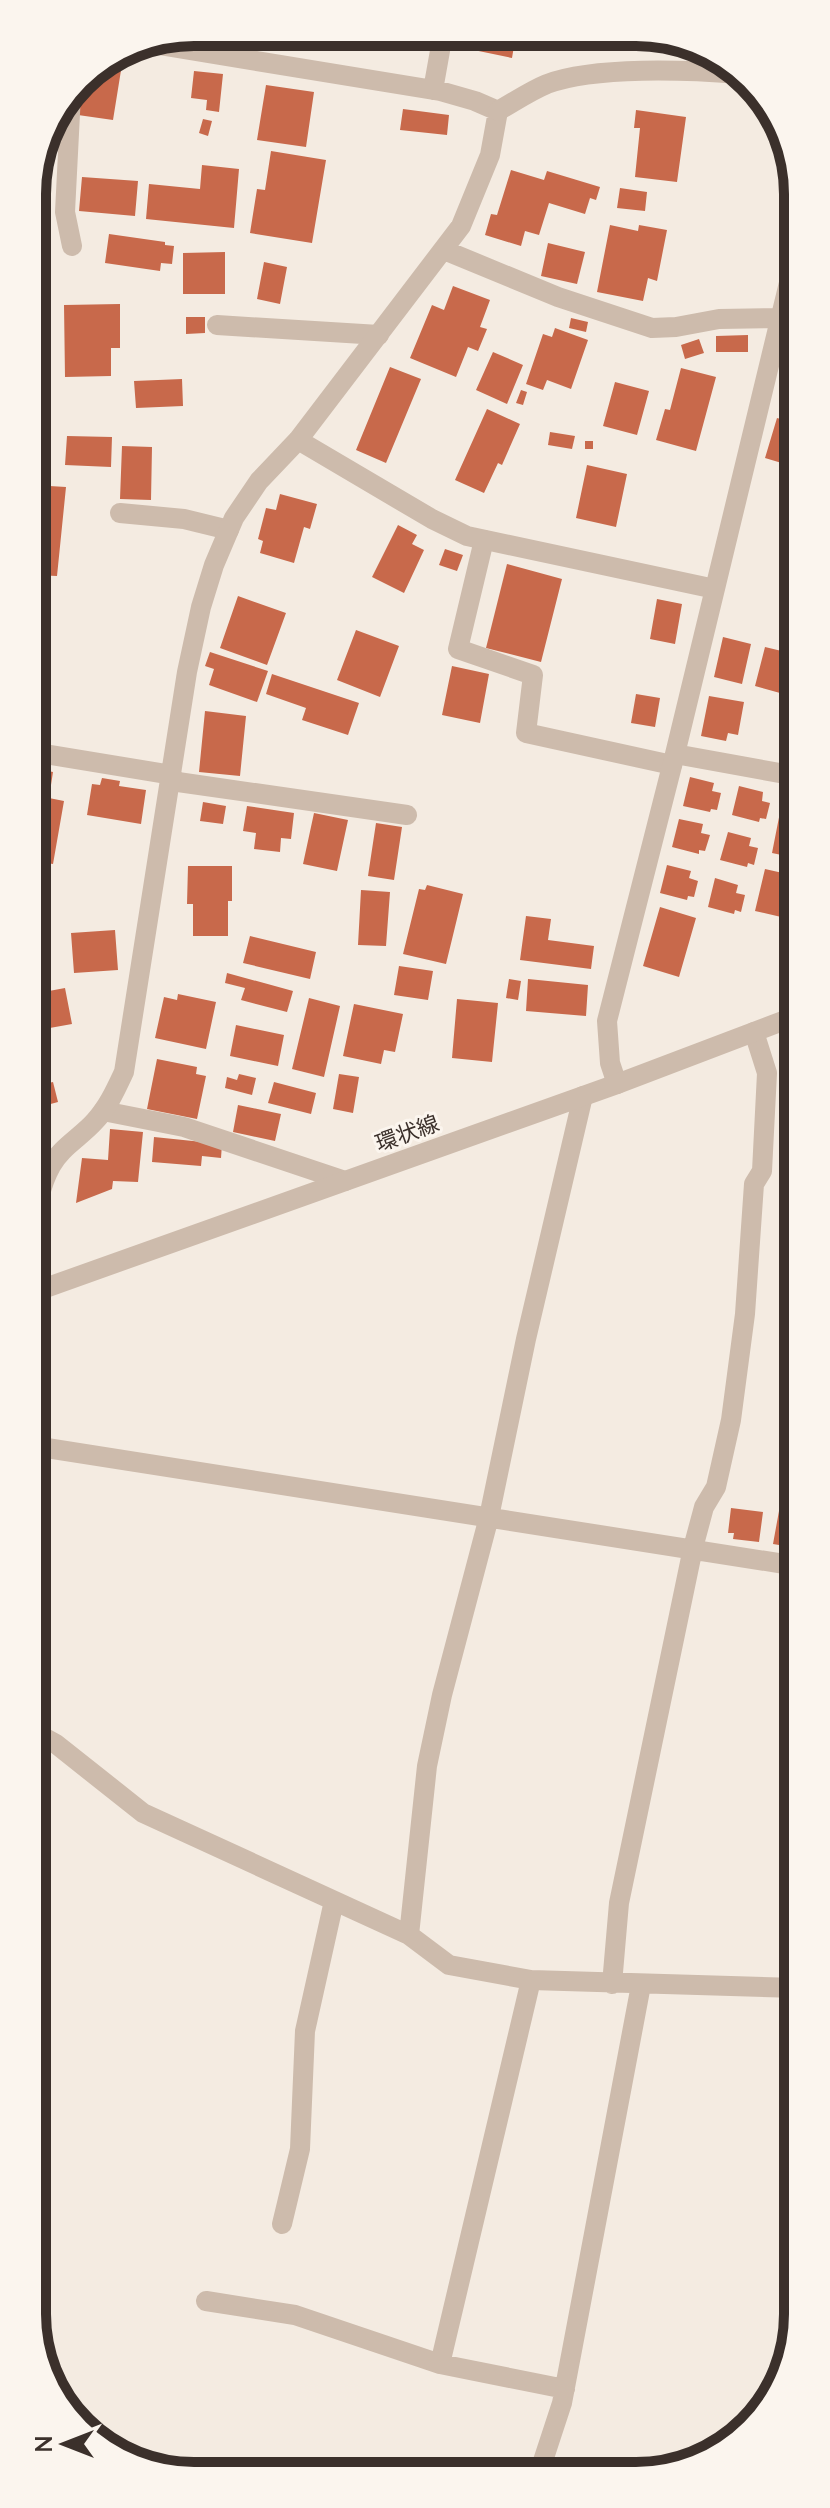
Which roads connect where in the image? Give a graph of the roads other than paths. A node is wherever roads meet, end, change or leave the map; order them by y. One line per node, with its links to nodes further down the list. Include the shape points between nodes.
1 (229, 46): 4 (street)
2 (441, 46): 6 (street)
3 (174, 47): 4 (street)
4 (228, 55): 6 (street)
5 (719, 72): 7 (street, via 588,76 548,84)
6 (433, 90): 7 (street)
7 (498, 111): 10 (street, via 490,155 461,226)
8 (70, 114): 9 (street, via 65,212)
9 (72, 246)
10 (444, 250): 12 (street, via 652,328); 14 (street)
11 (784, 305): 12 (street)
12 (781, 318): 19 (street)
13 (217, 325): 14 (street)
14 (379, 335): 15 (street)
15 (298, 440): 17 (street, via 259,481); 18 (street, via 432,519)
16 (120, 513): 17 (street)
17 (229, 530): 23 (street, via 201,607)
18 (484, 540): 19 (street); 21 (street, via 458,649 533,675 526,733)
19 (715, 589): 21 (street)
20 (46, 754): 23 (street)
21 (674, 760): 22 (street); 27 (street, via 607,1021)
22 (784, 774)
23 (171, 778): 24 (street); 29 (street, via 131,1042 124,1072)
24 (407, 815)
25 (784, 1021): 26 (street, 環状線)
26 (754, 1032): 27 (street, 環状線); 35 (street, via 767,1073 762,1171 754,1184 731,1420 716,1487 704,1507)
27 (617, 1084): 28 (street, 環状線)
28 (583, 1096): 31 (street, 環状線); 34 (street)
29 (103, 1111): 30 (street); 31 (street, via 184,1127)
30 (46, 1172)
31 (345, 1181): 32 (street, 環状線)
32 (46, 1288)
33 (46, 1448): 34 (street)
34 (489, 1517): 35 (street); 39 (street, via 427,1766)
35 (693, 1548): 36 (street); 41 (street, via 619,1903)
36 (784, 1564)
37 (46, 1739): 38 (street, via 143,1813)
38 (334, 1901): 39 (street); 44 (street, via 305,2031 300,2149)
39 (409, 1935): 40 (street, via 449,1965)
40 (531, 1980): 41 (street); 46 (street)
41 (612, 1984): 42 (street)
42 (641, 1985): 43 (street); 47 (street)
43 (784, 1988)
44 (282, 2224)
45 (206, 2301): 46 (street, via 295,2315)
46 (440, 2364): 47 (street)
47 (565, 2389): 48 (street)
48 (543, 2462)

